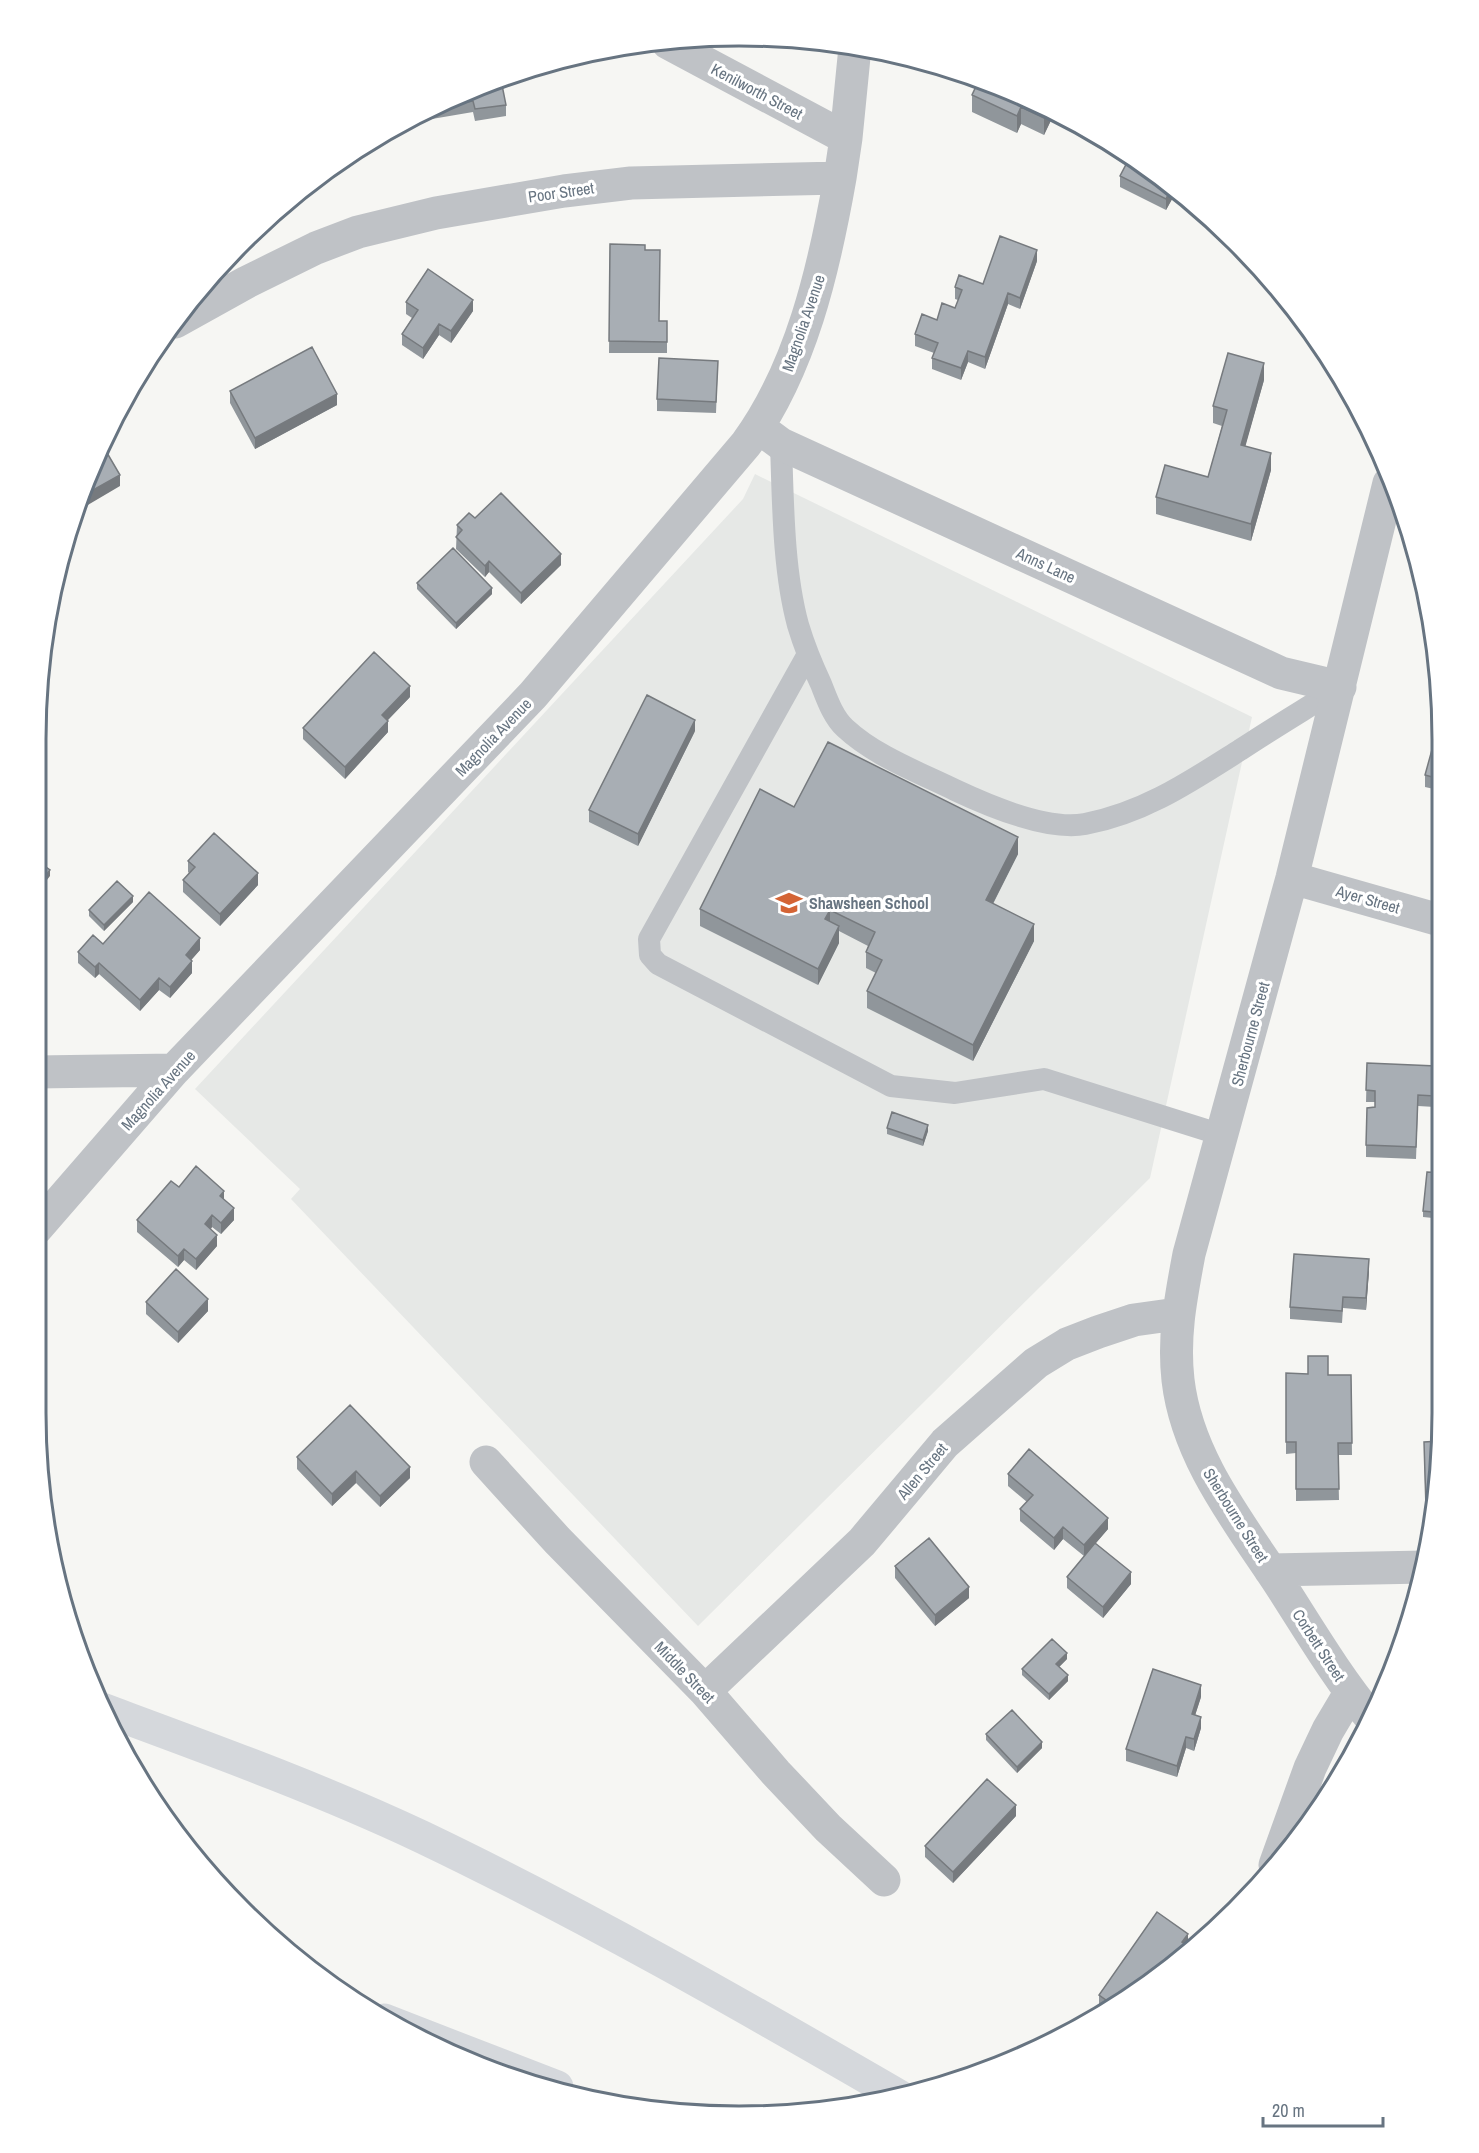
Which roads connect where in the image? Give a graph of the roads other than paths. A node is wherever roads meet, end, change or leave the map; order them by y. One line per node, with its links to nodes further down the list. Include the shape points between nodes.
1 (680, 49): 3 (street, Kenilworth Street)
2 (854, 56): 3 (street)
3 (846, 138): 4 (street)
4 (840, 178): 5 (street, Poor Street, via 631,183 436,213 358,232 316,248); 6 (street, Magnolia Avenue, via 821,270)
5 (196, 310)
6 (770, 436): 8 (lane, via 791,592); 9 (street, Anns Lane, via 1281,673); 12 (street, Magnolia Avenue, via 533,695)
7 (1387, 492): 9 (street, Sherbourne Street)
8 (808, 654): 9 (lane, via 837,718 861,740 975,800 1013,814 1083,825 1153,803); 14 (lane, via 650,939 650,955 658,964 891,1086 956,1094 1044,1079)
9 (1340, 687): 10 (street, Sherbourne Street)
10 (1292, 878): 11 (street, Ayer Street); 14 (street, Sherbourne Street)
11 (1432, 918)
12 (174, 1070): 13 (street); 15 (street, Magnolia Avenue)
13 (46, 1072)
14 (1222, 1135): 16 (street, Sherbourne Street)
15 (46, 1217)
16 (1177, 1314): 19 (street, Sherbourne Street, via 1178,1381 1190,1429 1222,1497); 20 (street, Allen Street, via 1134,1320 1107,1329 1067,1344 1036,1363 945,1443 862,1542)
17 (486, 1462): 20 (street, Middle Street)
18 (1415, 1567): 19 (street)
19 (1270, 1570): 21 (street, Corbett Street)
20 (705, 1691): 25 (street, Middle Street, via 806,1805)
21 (1350, 1693): 22 (street, Corbett Street); 24 (street, via 1310,1768)
22 (1365, 1711)
23 (115, 1714): 26 (highway, via 269,1772 420,1836 646,1951)
24 (1283, 1843)
25 (884, 1880)
26 (888, 2090)

